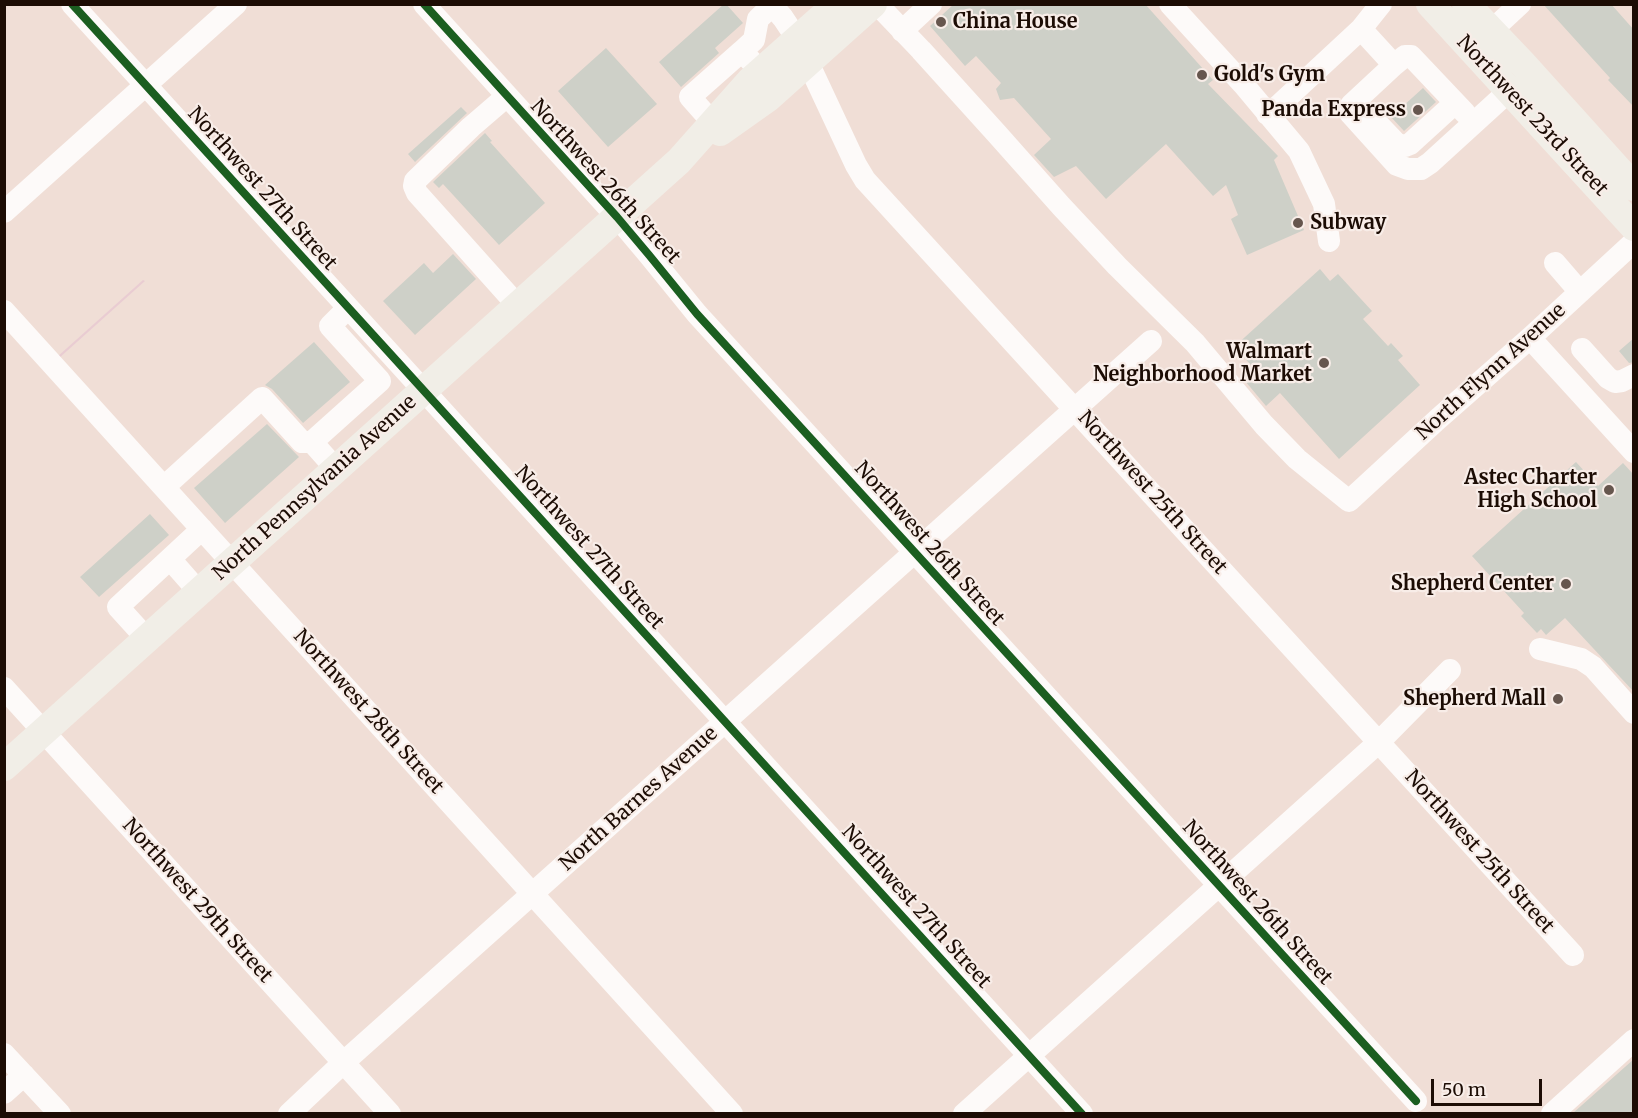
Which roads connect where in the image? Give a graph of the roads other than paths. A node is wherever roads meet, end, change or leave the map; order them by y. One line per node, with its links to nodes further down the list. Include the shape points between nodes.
1 (72, 4): 20 (street, Northwest 27th Street)
2 (236, 4): 20 (street)
3 (424, 4): 23 (street, Northwest 26th Street)
4 (837, 4): 16 (main road, North Pennsylvania Avenue)
5 (875, 4): 14 (street); 16 (main road, North Pennsylvania Avenue)
6 (931, 4): 14 (street)
7 (1170, 4): 25 (street)
8 (1381, 4): 13 (street)
9 (1430, 4): 21 (main road, Northwest 23rd Street)
10 (1466, 4): 12 (main road, Northwest 23rd Street)
11 (771, 5): 15 (street, via 758,19 754,40); 16 (street, Northwest 25th Street)
12 (1503, 14): 17 (main road, Northwest 23rd Street)
13 (1361, 29): 18 (street); 25 (street)
14 (902, 31): 41 (street, North Flynn Avenue, via 1060,206 1195,343 1297,459 1349,501)
15 (742, 51): 19 (street); 26 (street, via 690,98)
16 (802, 51): 19 (main road, North Pennsylvania Avenue); 29 (main road, North Pennsylvania Avenue, via 768,98); 47 (street, Northwest 25th Street, via 865,180)
17 (1522, 64): 21 (main road); 28 (main road, Northwest 23rd Street)
18 (1394, 65): 22 (street); 24 (street, via 1411,56)
19 (761, 72): 26 (main road, North Pennsylvania Avenue)
20 (146, 85): 31 (street); 39 (street, Northwest 27th Street)
21 (1505, 87): 27 (street); 28 (main road, Northwest 23rd Street)
22 (1362, 95): 24 (street, via 1368,112 1397,144 1405,146); 27 (street, via 1351,105 1350,113 1397,165 1408,169 1421,169 1430,163)
23 (507, 96): 32 (street, Northwest 26th Street); 38 (street, via 414,186)
24 (1455, 103): 27 (street)
25 (1267, 114): 34 (street, via 1299,151 1324,204)
26 (713, 123): 29 (main road, North Pennsylvania Avenue)
27 (1474, 123)
28 (1570, 137): 30 (main road, Northwest 23rd Street); 33 (main road, Northwest 23rd Street)
29 (679, 161): 32 (main road, North Pennsylvania Avenue)
30 (1634, 187)
31 (4, 212)
32 (616, 217): 38 (main road, North Pennsylvania Avenue); 54 (street, Northwest 26th Street, via 697,314)
33 (1634, 227)
34 (1329, 241)
35 (1634, 242): 37 (street, North Flynn Avenue)
36 (1555, 263): 37 (street)
37 (1580, 292): 41 (street, North Flynn Avenue)
38 (518, 306): 45 (main road, North Pennsylvania Avenue)
39 (348, 308): 45 (street, Northwest 27th Street); 46 (street, via 330,326 380,381)
40 (4, 310): 52 (street, Northwest 28th Street)
41 (1530, 338): 50 (street)
42 (1150, 341): 47 (street, North Barnes Avenue)
43 (1581, 349): 44 (street, via 1615,382)
44 (1634, 375)
45 (424, 391): 48 (main road, North Pennsylvania Avenue); 63 (street, Northwest 27th Street)
46 (365, 394): 48 (street); 49 (street)
47 (1074, 409): 54 (street, North Barnes Avenue); 65 (street, Northwest 25th Street)
48 (389, 421): 51 (main road, North Pennsylvania Avenue)
49 (312, 442): 51 (street); 52 (street, via 302,442 262,398)
50 (1634, 452)
51 (336, 469): 56 (main road, North Pennsylvania Avenue)
52 (164, 487): 53 (street, Northwest 28th Street)
53 (202, 529): 55 (street); 56 (street, Northwest 28th Street)
54 (914, 552): 63 (street, North Barnes Avenue); 67 (street, Northwest 26th Street)
55 (170, 559): 57 (street); 58 (street, via 118,607)
56 (232, 562): 57 (main road, North Pennsylvania Avenue); 68 (street, Northwest 28th Street)
57 (199, 592): 58 (main road, North Pennsylvania Avenue)
58 (147, 639): 64 (main road, North Pennsylvania Avenue)
59 (1540, 649): 62 (street, via 1581,659 1593,667)
60 (1450, 670): 65 (street)
61 (4, 688): 64 (street, Northwest 29th Street)
62 (1634, 713)
63 (725, 722): 68 (street, North Barnes Avenue); 72 (street, Northwest 27th Street)
64 (44, 732): 66 (main road, North Pennsylvania Avenue); 73 (street, Northwest 29th Street)
65 (1379, 742): 67 (street); 69 (street, Northwest 25th Street)
66 (4, 767)
67 (1219, 885): 72 (street); 76 (street, Northwest 26th Street)
68 (533, 893): 73 (street, North Barnes Avenue); 80 (street, Northwest 28th Street)
69 (1573, 955)
70 (1634, 1040): 83 (street)
71 (4, 1054): 74 (street)
72 (1029, 1055): 81 (street); 82 (street, Northwest 27th Street)
73 (344, 1062): 78 (street, North Barnes Avenue); 79 (street, Northwest 29th Street)
74 (24, 1075): 75 (street); 77 (street)
75 (4, 1093)
76 (1416, 1101)
77 (48, 1109)
78 (289, 1113)
79 (390, 1113)
80 (732, 1113)
81 (964, 1113)
82 (1082, 1113)
83 (1552, 1113)

